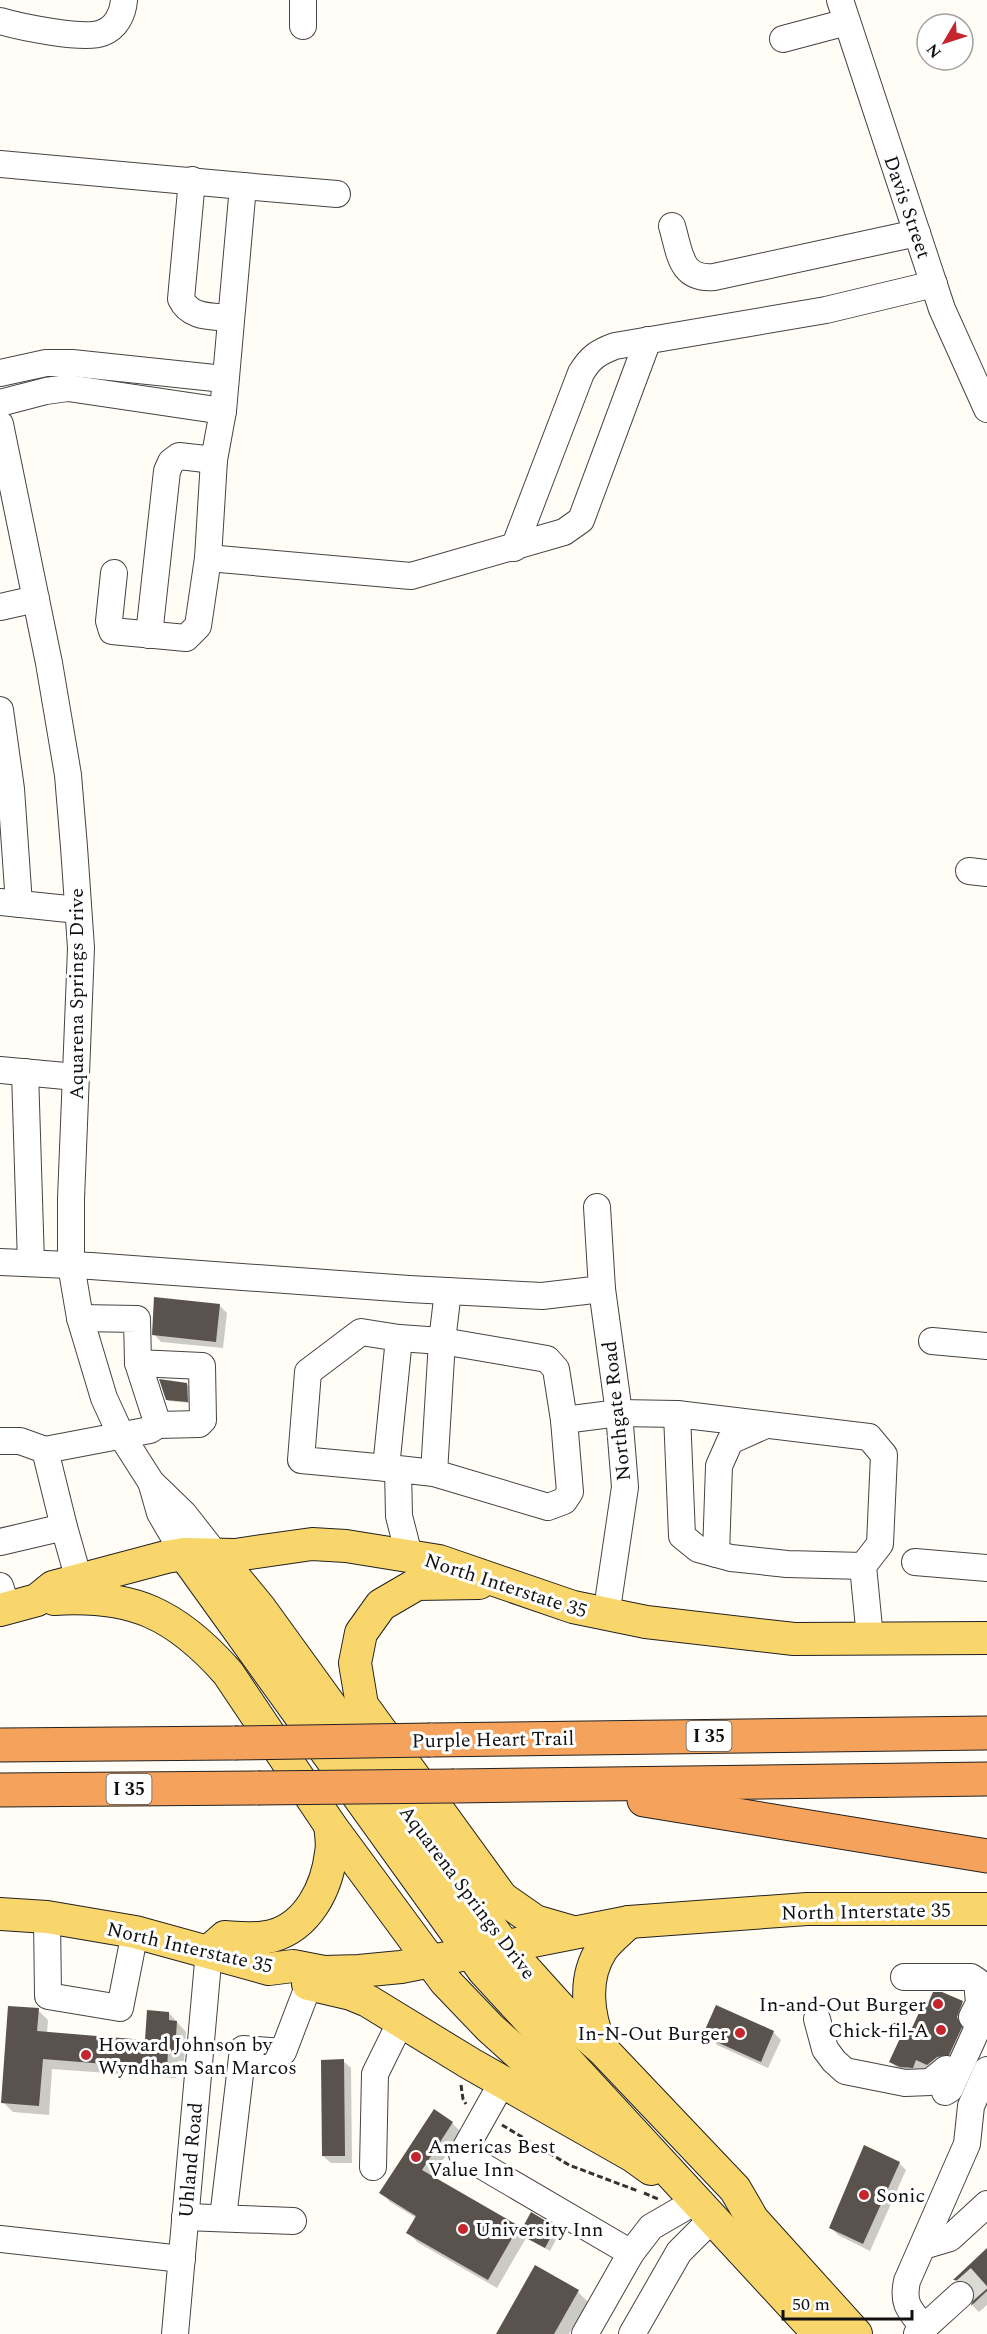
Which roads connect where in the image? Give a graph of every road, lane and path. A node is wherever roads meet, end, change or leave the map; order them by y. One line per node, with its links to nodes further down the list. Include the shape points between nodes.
1 (124, 0): 4 (street, via 123,12 114,26 92,36)
2 (303, 0): 5 (street)
3 (844, 11): 6 (street); 12 (street, Davis Street)
4 (0, 21)
5 (303, 26)
6 (783, 39)
7 (0, 164): 8 (street)
8 (192, 180): 9 (street); 14 (street, via 181,299 196,314)
9 (243, 186): 10 (street); 14 (street)
10 (336, 194)
11 (672, 226): 12 (street, via 684,266 700,278)
12 (917, 233): 13 (street, Davis Street)
13 (934, 284): 15 (street, via 826,310); 19 (street, Davis Street)
14 (230, 318): 17 (street)
15 (648, 340): 23 (street, via 581,520 564,531); 23 (street, via 615,346 590,359)
16 (0, 373): 17 (street, via 46,363 72,363)
17 (224, 379): 20 (street)
18 (0, 403): 20 (street, via 68,388)
19 (987, 410)
20 (223, 411): 22 (street)
21 (0, 424): 26 (street, Aquarena Springs Drive)
22 (214, 460): 24 (street); 28 (street, via 179,456 167,471)
23 (514, 548): 24 (street, via 411,576)
24 (208, 558): 28 (street, via 198,626 193,633 186,638)
25 (114, 573): 28 (street, via 109,621 112,631)
26 (36, 600): 27 (street); 31 (street, Aquarena Springs Drive, via 68,775)
27 (0, 607)
28 (149, 635)
29 (0, 710): 30 (street, via 11,789)
30 (9, 903): 31 (street)
31 (78, 910): 34 (street, Aquarena Springs Drive, via 81,948)
32 (0, 1070): 33 (street)
33 (25, 1072): 34 (street); 37 (street)
34 (76, 1077): 38 (street, Aquarena Springs Drive)
35 (597, 1207): 39 (street, Northgate Road)
36 (0, 1262): 37 (street)
37 (31, 1263): 38 (street)
38 (71, 1265): 40 (street); 41 (street, Aquarena Springs Drive)
39 (602, 1289): 40 (street, via 542,1296); 47 (street, Northgate Road)
40 (448, 1291): 43 (street)
41 (80, 1318): 46 (street, via 137,1319); 52 (street, Aquarena Springs Drive, via 104,1398)
42 (389, 1336): 43 (street); 55 (street); 55 (street, via 361,1332 308,1372 301,1460)
43 (442, 1341): 49 (street, via 547,1359 556,1369); 56 (street)
44 (932, 1341): 45 (street)
45 (987, 1346)
46 (138, 1363): 50 (street); 50 (street, via 202,1366 203,1420 199,1424)
47 (619, 1413): 48 (street); 49 (street); 71 (street, Northgate Road, via 625,1487)
48 (677, 1414): 51 (street); 61 (street, via 682,1536 698,1549)
49 (564, 1420): 56 (street, via 570,1492 564,1501 548,1507)
50 (158, 1425): 52 (street)
51 (766, 1425): 61 (street, via 730,1441 719,1466); 65 (street, via 869,1437 884,1455 879,1544)
52 (121, 1435): 54 (street); 57 (street, Aquarena Springs Drive)
53 (0, 1441): 54 (street, via 20,1441)
54 (45, 1450): 58 (street)
55 (392, 1469): 56 (street); 63 (street)
56 (434, 1473)
57 (151, 1482): 60 (street, Aquarena Springs Drive, via 160,1513); 62 (street, Aquarena Springs Drive, via 184,1514)
58 (64, 1527): 59 (street); 67 (street)
59 (0, 1542)
60 (184, 1554): 62 (main road, North Interstate 35); 67 (main road, North Interstate 35); 91 (main road, Aquarena Springs Drive)
61 (716, 1554): 65 (street, via 787,1564)
62 (216, 1555): 63 (main road, North Interstate 35, via 312,1544); 89 (main road, Aquarena Springs Drive, via 259,1607)
63 (409, 1555): 68 (main road, North Interstate 35)
64 (915, 1562): 66 (street)
65 (863, 1566): 72 (street)
66 (987, 1568)
67 (79, 1580): 69 (main road, North Interstate 35, via 53,1587)
68 (501, 1582): 71 (main road, North Interstate 35); 88 (main road, via 417,1584 381,1605 361,1633 355,1663 362,1705 502,1898 535,1921)
69 (37, 1600): 70 (main road, North Interstate 35); 81 (main road, via 102,1599 157,1614 178,1626 228,1673)
70 (2, 1601)
71 (606, 1616): 72 (main road, North Interstate 35, via 794,1639)
72 (870, 1638): 73 (main road, North Interstate 35)
73 (987, 1638)
74 (987, 1712): 76 (highway)
75 (987, 1733): 76 (highway, Purple Heart Trail / I 35)
76 (491, 1739): 77 (highway, Purple Heart Trail / I 35, bridge)
77 (0, 1745)
78 (987, 1779): 79 (highway, I 35)
79 (517, 1785): 80 (highway, I 35, bridge); 82 (highway, via 674,1804)
80 (0, 1790)
81 (330, 1825): 90 (main road, via 332,1852 321,1892 312,1908 284,1931 270,1937 225,1937); 92 (main road)
82 (987, 1856)
83 (987, 1909): 86 (main road, North Interstate 35, via 807,1910)
84 (0, 1914): 85 (main road, North Interstate 35)
85 (47, 1917): 87 (main road, North Interstate 35); 87 (street, via 48,1996 120,2008)
86 (629, 1922): 88 (main road, North Interstate 35); 98 (main road, via 603,1947 594,1963 588,1994 593,2028)
87 (135, 1932): 90 (main road, North Interstate 35)
88 (573, 1932): 89 (main road, North Interstate 35)
89 (504, 1947): 91 (main road, North Interstate 35); 98 (main road, Aquarena Springs Drive)
90 (209, 1951): 93 (main road, North Interstate 35); 112 (street, Uhland Road)
91 (471, 1954): 92 (main road, North Interstate 35); 107 (main road, Aquarena Springs Drive)
92 (430, 1962): 93 (main road, North Interstate 35, via 358,1971 293,1966); 107 (main road, via 490,2028 521,2055 557,2084)
93 (269, 1969): 95 (main road, via 278,1976)
94 (904, 1977): 103 (street, via 971,1977 977,1981 974,2013 979,2025 950,2089 935,2093)
95 (309, 1984): 97 (main road, via 351,1994); 113 (street, via 283,2052 243,2049)
96 (817, 2019): 103 (street, via 825,2049 845,2071)
97 (401, 2021): 101 (main road); 109 (street, via 375,2074)
98 (603, 2050): 114 (main road, Aquarena Springs Drive, via 735,2190)
99 (946, 2069): 103 (street, via 930,2082)
100 (987, 2070): 105 (street, via 971,2106)
101 (503, 2081): 111 (main road, via 633,2156); 118 (street, via 462,2154)
102 (461, 2082): 104 (path, via 463,2099)
103 (905, 2083)
104 (474, 2108)
105 (978, 2121): 108 (street, via 969,2134)
106 (497, 2122): 111 (path, via 569,2165)
107 (632, 2131): 111 (main road, Aquarena Springs Drive); 114 (main road, via 679,2159 728,2205)
108 (977, 2149): 117 (street)
109 (373, 2167)
110 (987, 2204): 117 (street, via 950,2238)
111 (691, 2208): 118 (street, via 651,2227); 124 (street, via 679,2252); 125 (main road, Aquarena Springs Drive)
112 (185, 2217): 113 (street); 119 (street, Uhland Road)
113 (223, 2218): 115 (street)
114 (753, 2220): 126 (main road, Aquarena Springs Drive)
115 (293, 2221)
116 (0, 2239): 119 (street)
117 (923, 2246): 121 (street, via 903,2296)
118 (631, 2253): 123 (street)
119 (182, 2259): 122 (street, Uhland Road)
120 (960, 2295): 121 (street)
121 (920, 2331)
122 (175, 2334)
123 (585, 2334)
124 (632, 2334)
125 (819, 2334)
126 (856, 2334)

